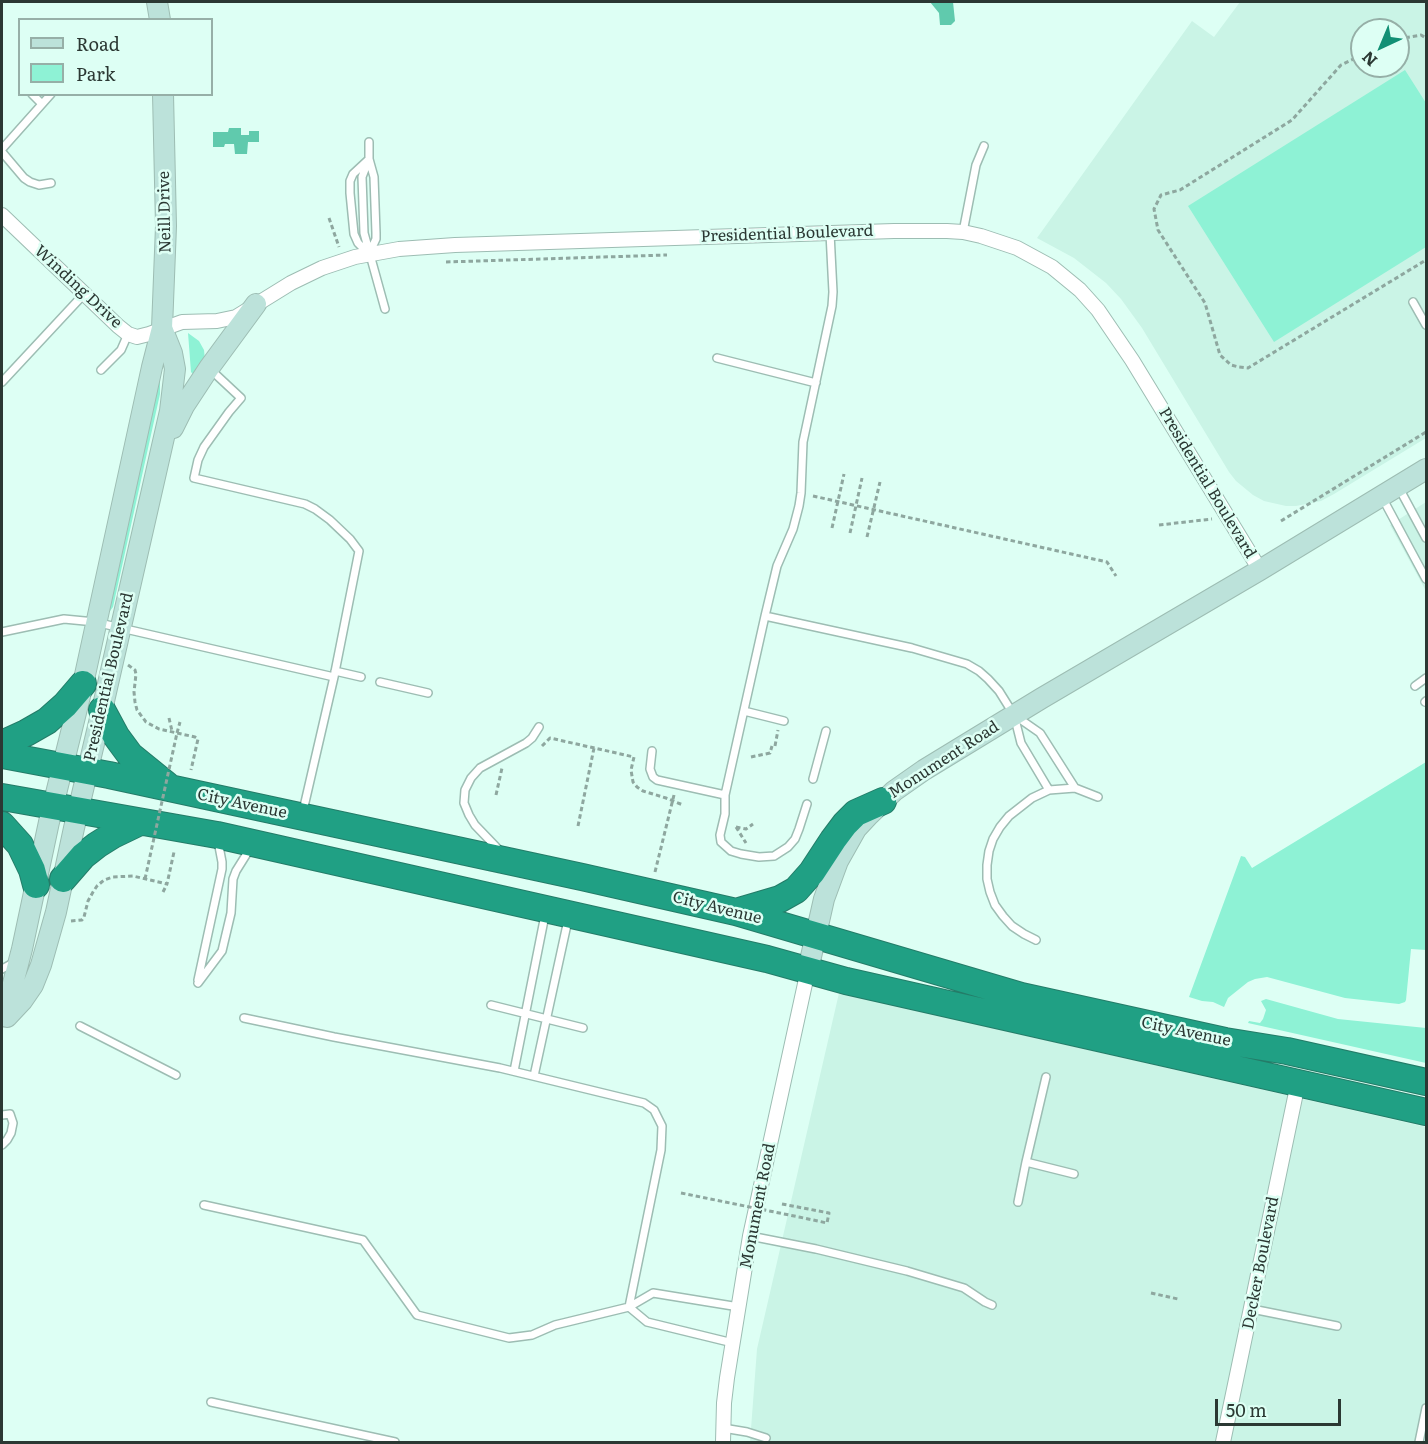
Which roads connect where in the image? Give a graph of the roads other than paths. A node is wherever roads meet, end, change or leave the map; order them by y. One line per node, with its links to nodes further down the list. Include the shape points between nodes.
1 (157, 2): 2 (main road)
2 (160, 18)
3 (34, 96): 6 (lane)
4 (49, 96): 6 (lane)
5 (163, 96): 21 (main road, Neill Drive, via 166,236)
6 (42, 104): 9 (lane)
7 (369, 142): 10 (lane)
8 (984, 146): 13 (lane, via 976,165)
9 (2, 151): 11 (lane, via 30,182)
10 (369, 159): 15 (lane, via 362,177 364,233); 15 (lane, via 374,177 376,239); 15 (lane, via 350,181 354,234)
11 (51, 183)
12 (2, 215): 16 (street, Winding Drive)
13 (963, 232): 14 (street, Presidential Boulevard); 32 (street, Presidential Boulevard, via 1017,248 1036,258 1067,279 1098,310)
14 (830, 233): 15 (street, Presidential Boulevard, via 455,245); 27 (lane, via 832,306)
15 (369, 254): 18 (street, Presidential Boulevard, via 307,275); 19 (lane)
16 (84, 294): 22 (street, Winding Drive); 26 (lane)
17 (1413, 302): 20 (lane)
18 (256, 304): 21 (street, Presidential Boulevard, via 236,317); 24 (main road)
19 (385, 309)
20 (1426, 325)
21 (162, 328): 22 (street, Winding Drive, via 137,337); 28 (main road, Presidential Boulevard, via 175,369); 35 (main road, Presidential Boulevard)
22 (128, 334): 25 (lane, via 121,350)
23 (717, 358): 27 (lane)
24 (209, 368): 28 (main road, via 176,421); 38 (lane, via 241,398 204,447 194,478 305,504 330,520 359,551)
25 (102, 370)
26 (2, 382)
27 (816, 383): 34 (lane, via 803,442 796,520 777,566)
28 (159, 460): 36 (main road, Presidential Boulevard)
29 (1426, 469): 30 (main road, Monument Road)
30 (1390, 492): 31 (lane); 32 (main road, Monument Road); 33 (lane)
31 (1426, 538)
32 (1260, 570): 47 (main road, Monument Road)
33 (1426, 579)
34 (765, 616): 46 (lane); 47 (lane, via 967,664 988,679)
35 (95, 622): 36 (lane); 37 (lane, via 64,619); 42 (main road, Presidential Boulevard)
36 (121, 627): 38 (lane); 45 (main road, Presidential Boulevard)
37 (2, 632)
38 (334, 674): 39 (lane); 66 (lane)
39 (361, 677)
40 (1426, 678): 43 (lane)
41 (380, 682): 44 (lane)
42 (83, 684): 51 (highway, via 47,721); 54 (main road, Presidential Boulevard)
43 (1415, 686)
44 (428, 693)
45 (102, 710): 55 (main road, Presidential Boulevard); 58 (highway, via 130,755)
46 (744, 711): 48 (lane); 60 (lane)
47 (1014, 715): 57 (lane, via 1040,732); 59 (lane, via 1021,743); 63 (main road, Monument Road, via 907,781)
48 (784, 721)
49 (539, 727): 71 (lane, via 526,743 480,768 465,790 464,803 475,825)
50 (825, 731): 56 (lane)
51 (2, 744)
52 (652, 751): 60 (lane, via 650,769 657,780)
53 (2, 754): 54 (highway, City Avenue)
54 (63, 766): 55 (highway, City Avenue); 65 (main road, Presidential Boulevard)
55 (88, 771): 58 (highway, City Avenue); 65 (main road, Presidential Boulevard)
56 (813, 779)
57 (1075, 788): 59 (lane); 62 (lane)
58 (172, 789): 66 (highway, City Avenue)
59 (1049, 790): 77 (lane, via 1032,798 1004,821 993,838 987,865 995,905 1012,926)
60 (725, 795): 64 (lane, via 721,842 731,851 752,856 774,856 788,847 795,839)
61 (2, 797): 65 (highway, City Avenue)
62 (1098, 797)
63 (883, 801): 75 (highway, via 856,813 845,824 801,886 789,895); 76 (main road, Monument Road, via 856,829 838,861)
64 (807, 804)
65 (66, 809): 67 (highway, City Avenue); 72 (main road, Presidential Boulevard); 73 (main road, Presidential Boulevard)
66 (302, 818): 71 (highway, City Avenue)
67 (140, 822): 69 (highway, City Avenue); 72 (highway, via 97,845)
68 (2, 825): 73 (highway, via 20,845)
69 (217, 835): 70 (highway, City Avenue); 70 (lane, via 222,868 198,983 222,951 233,879)
70 (254, 844): 74 (highway, City Avenue)
71 (510, 861): 75 (highway, City Avenue)
72 (63, 879): 85 (main road, Presidential Boulevard, via 33,986)
73 (36, 885): 78 (main road, Presidential Boulevard)
74 (558, 912): 80 (highway, City Avenue); 82 (lane); 84 (lane)
75 (736, 912): 76 (highway, City Avenue)
76 (816, 935): 80 (main road, Monument Road); 92 (highway, City Avenue, via 1021,996)
77 (1036, 940)
78 (20, 959): 79 (lane); 85 (main road, Presidential Boulevard)
79 (2, 969)
80 (808, 970): 93 (highway, City Avenue); 101 (street, Monument Road)
81 (491, 1005): 82 (lane)
82 (525, 1014): 84 (lane); 88 (lane)
83 (244, 1018): 88 (lane)
84 (546, 1019): 87 (lane); 90 (lane)
85 (4, 1020)
86 (80, 1026): 89 (lane)
87 (583, 1028)
88 (514, 1071): 90 (lane)
89 (176, 1075)
90 (534, 1076): 103 (lane, via 644,1103 654,1110 662,1126 661,1150)
91 (1046, 1077): 97 (lane)
92 (1426, 1082)
93 (1298, 1083): 94 (highway, City Avenue); 105 (street, Decker Boulevard)
94 (1426, 1112)
95 (2, 1115): 96 (lane, via 10,1114 13,1123)
96 (2, 1144)
97 (1026, 1162): 98 (lane); 99 (lane)
98 (1074, 1174)
99 (1018, 1202)
100 (204, 1205): 103 (lane, via 363,1240 417,1315 509,1338)
101 (750, 1236): 102 (lane, via 918,1274 964,1288); 104 (street, Monument Road)
102 (992, 1305)
103 (629, 1307): 104 (lane, via 653,1293); 107 (lane, via 647,1322)
104 (739, 1307): 107 (street, Monument Road)
105 (1252, 1309): 106 (lane); 114 (street, Decker Boulevard)
106 (1337, 1326)
107 (733, 1343): 110 (street, Monument Road)
108 (211, 1402): 112 (lane)
109 (1426, 1408): 115 (lane)
110 (723, 1428): 111 (lane); 113 (street, Monument Road)
111 (765, 1438)
112 (395, 1443)
113 (723, 1443)
114 (1223, 1443)
115 (1419, 1443)

